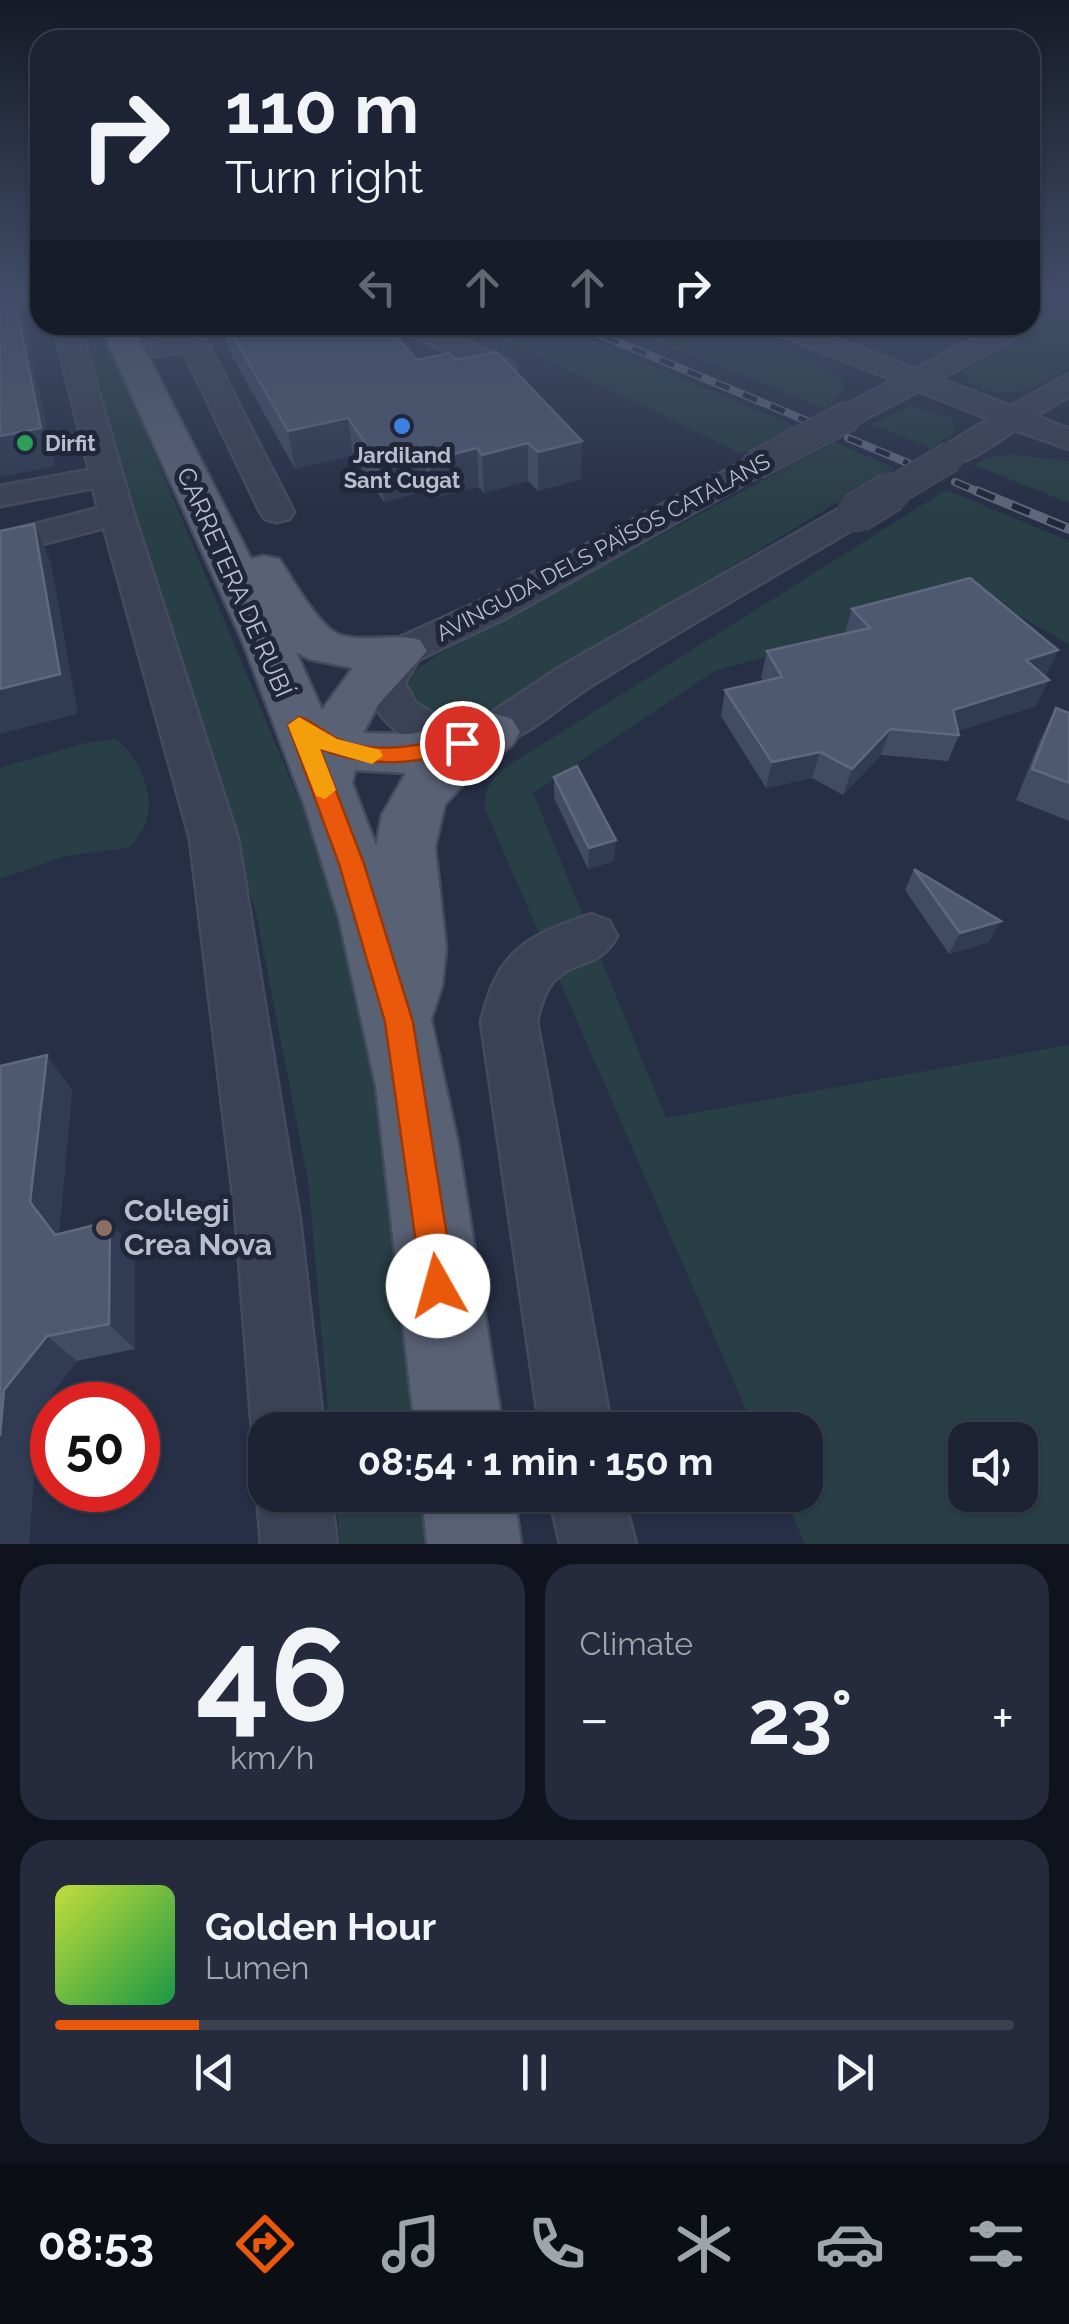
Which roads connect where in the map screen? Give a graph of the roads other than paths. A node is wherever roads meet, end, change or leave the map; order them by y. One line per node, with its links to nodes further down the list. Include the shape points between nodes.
1 (77, 367): 10 (street)
2 (135, 367): 13 (main road, CARRETERA DE RUBÍ)
3 (219, 367): 12 (street)
4 (881, 367): 6 (street)
5 (941, 367): 6 (street, AVINGUDA DELS PAÏSOS CATALANS)
6 (915, 381): 8 (street); 15 (street, AVINGUDA DELS PAÏSOS CATALANS, bridge, via 492,610)
7 (1069, 383): 8 (street)
8 (1013, 418): 9 (street); 16 (street, bridge)
9 (1069, 440)
10 (112, 495): 11 (street); 14 (street); 20 (street, via 214,840 268,1220)
11 (0, 496)
12 (277, 512)
13 (212, 522): 15 (main road, via 262,569 306,639 349,654); 17 (main road, CARRETERA DE RUBÍ)
14 (0, 544)
15 (403, 651): 16 (street, via 384,683 407,720 450,738); 17 (main road, via 372,677)
16 (494, 732): 17 (main road, via 417,754); 19 (main road, via 419,797 403,837 414,928 413,974)
17 (318, 754): 19 (main road, CARRETERA DE RUBÍ)
18 (591, 936): 22 (street, via 535,960 514,996 509,1022)
19 (399, 1022): 21 (main road, CARRETERA DE RUBÍ)
20 (286, 1412)
21 (456, 1412)
22 (573, 1412)
23 (295, 1512): 26 (street)
24 (470, 1512): 27 (main road)
25 (590, 1512): 28 (street)
26 (298, 1544)
27 (474, 1544)
28 (598, 1544)

